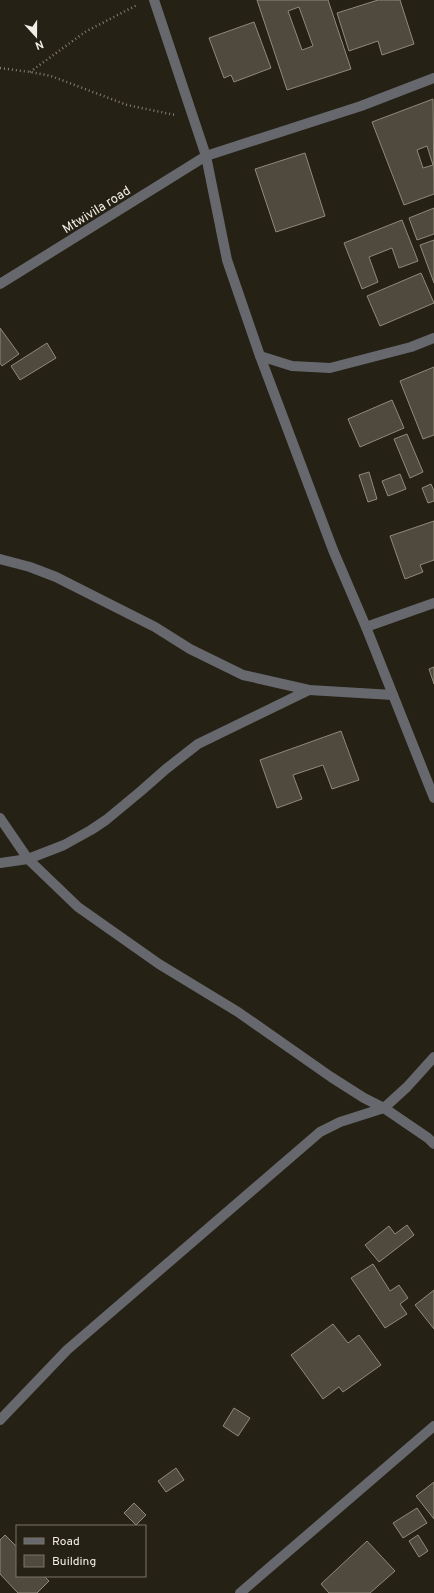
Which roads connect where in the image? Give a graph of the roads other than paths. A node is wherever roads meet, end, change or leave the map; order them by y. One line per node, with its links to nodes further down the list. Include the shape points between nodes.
1 (154, 0): 3 (street)
2 (434, 78): 3 (street, Mtwivila road, via 361,106)
3 (206, 156): 4 (street, Mtwivila road); 6 (street, via 227,260)
4 (0, 284)
5 (434, 338): 6 (street, via 411,347 330,368 292,366)
6 (260, 356): 9 (street, via 333,550)
7 (0, 559): 10 (street, via 56,577 155,627 190,649 243,674)
8 (434, 603): 9 (street)
9 (366, 627): 11 (street)
10 (309, 690): 11 (street); 14 (street, via 198,744 106,820 64,845)
11 (393, 695): 12 (street)
12 (433, 794)
13 (0, 818): 14 (street)
14 (28, 859): 15 (street); 17 (street, via 78,907 116,935 238,1012 357,1094)
15 (0, 864)
16 (434, 1056): 17 (street, via 407,1087)
17 (384, 1108): 18 (street); 19 (street, via 340,1122 320,1132 67,1350)
18 (434, 1144)
19 (0, 1420)
20 (434, 1426): 21 (street)
21 (240, 1593)

